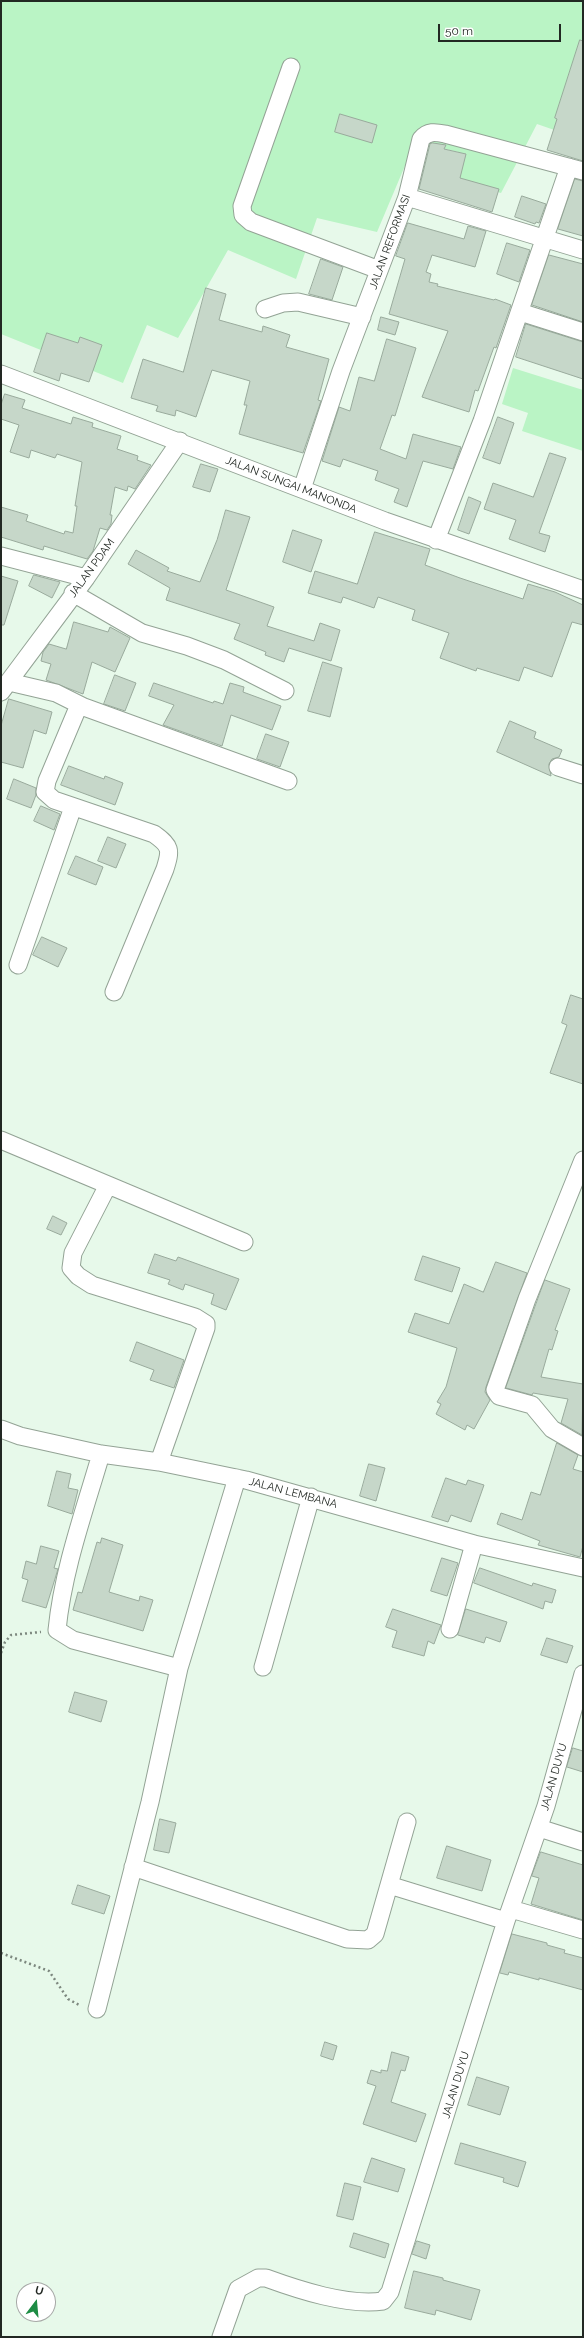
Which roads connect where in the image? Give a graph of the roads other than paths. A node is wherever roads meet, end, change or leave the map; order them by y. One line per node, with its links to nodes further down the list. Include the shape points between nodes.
1 (292, 67): 6 (street, via 242,206 243,215 251,222)
2 (576, 169): 3 (street, JALAN REFORMASI, via 433,132 424,135 418,143); 4 (street)
3 (407, 197): 4 (street); 6 (street, JALAN REFORMASI)
4 (545, 238): 5 (street); 8 (street)
5 (583, 250)
6 (379, 270): 9 (street, JALAN REFORMASI)
7 (265, 309): 9 (street, via 283,303 298,302)
8 (520, 312): 10 (street); 14 (street, via 482,421)
9 (362, 317): 13 (street, JALAN REFORMASI, via 334,390)
10 (583, 332)
11 (1, 374): 12 (street, JALAN SUNGAI MANONDA)
12 (180, 442): 13 (street, JALAN SUNGAI MANONDA); 16 (street, JALAN PDAM)
13 (302, 489): 14 (street, JALAN SUNGAI MANONDA)
14 (436, 540): 17 (street, JALAN SUNGAI MANONDA)
15 (1, 556): 16 (street)
16 (86, 578): 18 (street, JALAN PDAM)
17 (583, 590)
18 (73, 594): 19 (street, JALAN PDAM); 20 (street, via 142,633 224,660)
19 (5, 687): 21 (street, via 56,693)
20 (285, 691)
21 (79, 705): 24 (street); 25 (street, via 47,781 45,792 54,800)
22 (558, 767): 23 (street)
23 (583, 775)
24 (288, 781)
25 (73, 807): 26 (street); 27 (street, via 154,834 165,842 170,853)
26 (18, 965)
27 (114, 992)
28 (1, 1140): 30 (street)
29 (583, 1160): 33 (street, via 527,1299 495,1390 499,1396 532,1405 552,1429)
30 (108, 1185): 31 (street); 35 (street, via 73,1253 71,1268 92,1285 195,1317 203,1321 206,1328)
31 (244, 1242)
32 (1, 1428): 34 (street, JALAN LEMBANA, via 20,1436)
33 (583, 1447)
34 (101, 1454): 35 (street, JALAN LEMBANA); 42 (street, via 71,1557 59,1606 57,1630 73,1640)
35 (159, 1462): 36 (street, JALAN LEMBANA)
36 (237, 1478): 37 (street, JALAN LEMBANA); 42 (street)
37 (311, 1497): 38 (street, JALAN LEMBANA); 41 (street)
38 (474, 1544): 39 (street, JALAN LEMBANA); 40 (street)
39 (583, 1568)
40 (450, 1629)
41 (264, 1667)
42 (179, 1668): 47 (street)
43 (583, 1674): 45 (street, JALAN DUYU)
44 (407, 1822): 48 (street)
45 (539, 1828): 46 (street); 49 (street, JALAN DUYU)
46 (583, 1842)
47 (133, 1867): 48 (street, via 356,1940 368,1940 375,1934); 51 (street)
48 (389, 1885): 49 (street)
49 (509, 1915): 50 (street); 52 (street, JALAN DUYU, via 390,2292 383,2301 364,2302 258,2278 238,2289)
50 (583, 1930)
51 (97, 2009)
52 (221, 2337)

